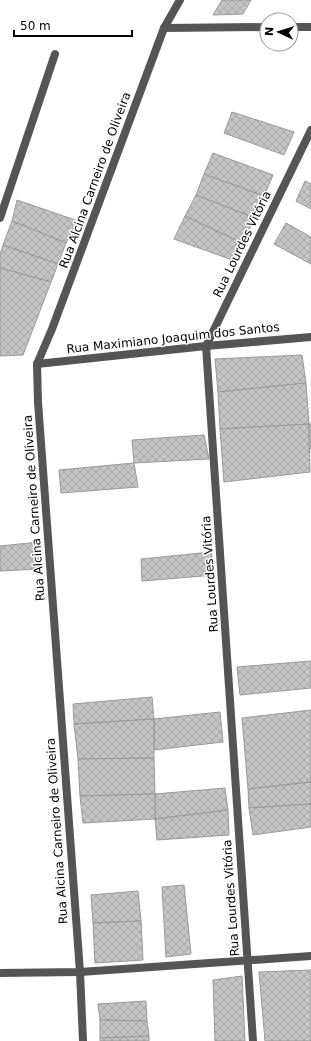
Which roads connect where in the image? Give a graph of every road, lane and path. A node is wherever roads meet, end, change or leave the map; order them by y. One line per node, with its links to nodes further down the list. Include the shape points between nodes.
1 (180, 0): 5 (street, Rua Alcina Carneiro de Oliveira)
2 (259, 27): 5 (street)
3 (299, 27): 4 (street)
4 (311, 27)
5 (164, 28): 11 (street, Rua Alcina Carneiro de Oliveira)
6 (55, 54): 8 (street)
7 (311, 130): 10 (street, Rua Lourdes Vitória)
8 (0, 218)
9 (311, 337): 10 (street, Rua Maximiano Joaquim dos Santos)
10 (206, 346): 11 (street, Rua Maximiano Joaquim dos Santos); 13 (street, Rua Lourdes Vitória)
11 (37, 364): 14 (street, Rua Alcina Carneiro de Oliveira)
12 (311, 956): 13 (street)
13 (248, 961): 14 (street); 17 (street, Rua Lourdes Vitória)
14 (80, 972): 15 (street); 16 (street, Rua Alcina Carneiro de Oliveira)
15 (0, 973)
16 (83, 1041)
17 (253, 1041)

